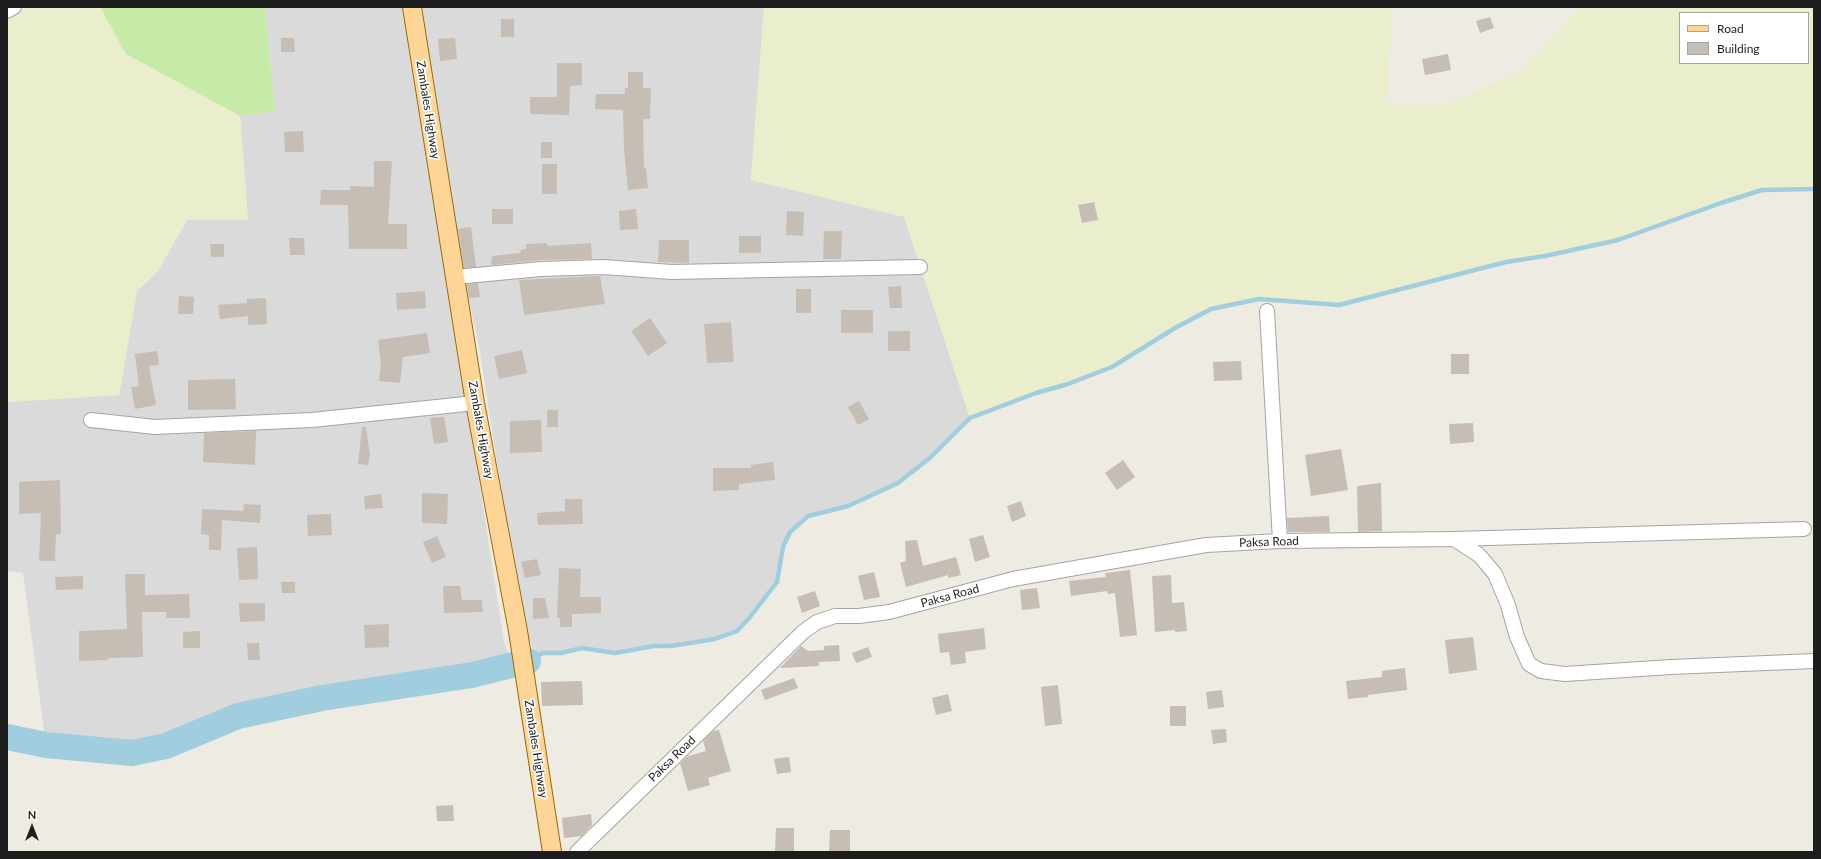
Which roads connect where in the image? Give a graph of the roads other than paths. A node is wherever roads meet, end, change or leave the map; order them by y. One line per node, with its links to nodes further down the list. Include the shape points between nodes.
1 (14, 7): 3 (street)
2 (412, 7): 5 (main road, Zambales Highway)
3 (7, 11)
4 (920, 267): 5 (street, via 672,272 603,267 541,269)
5 (455, 277): 7 (main road, Zambales Highway)
6 (1267, 311): 11 (street)
7 (475, 403): 8 (street, via 312,420 155,427); 13 (main road, Zambales Highway, via 518,631)
8 (90, 420)
9 (1804, 529): 10 (street, Paksa Road)
10 (1454, 539): 11 (street, Paksa Road); 12 (street, via 1479,555 1495,574 1529,664 1541,671 1565,674)
11 (1280, 541): 14 (street, Paksa Road, via 1206,545 1175,550 1013,579 889,612 835,616 817,622 787,647)
12 (1814, 661)
13 (552, 852)
14 (577, 852)

